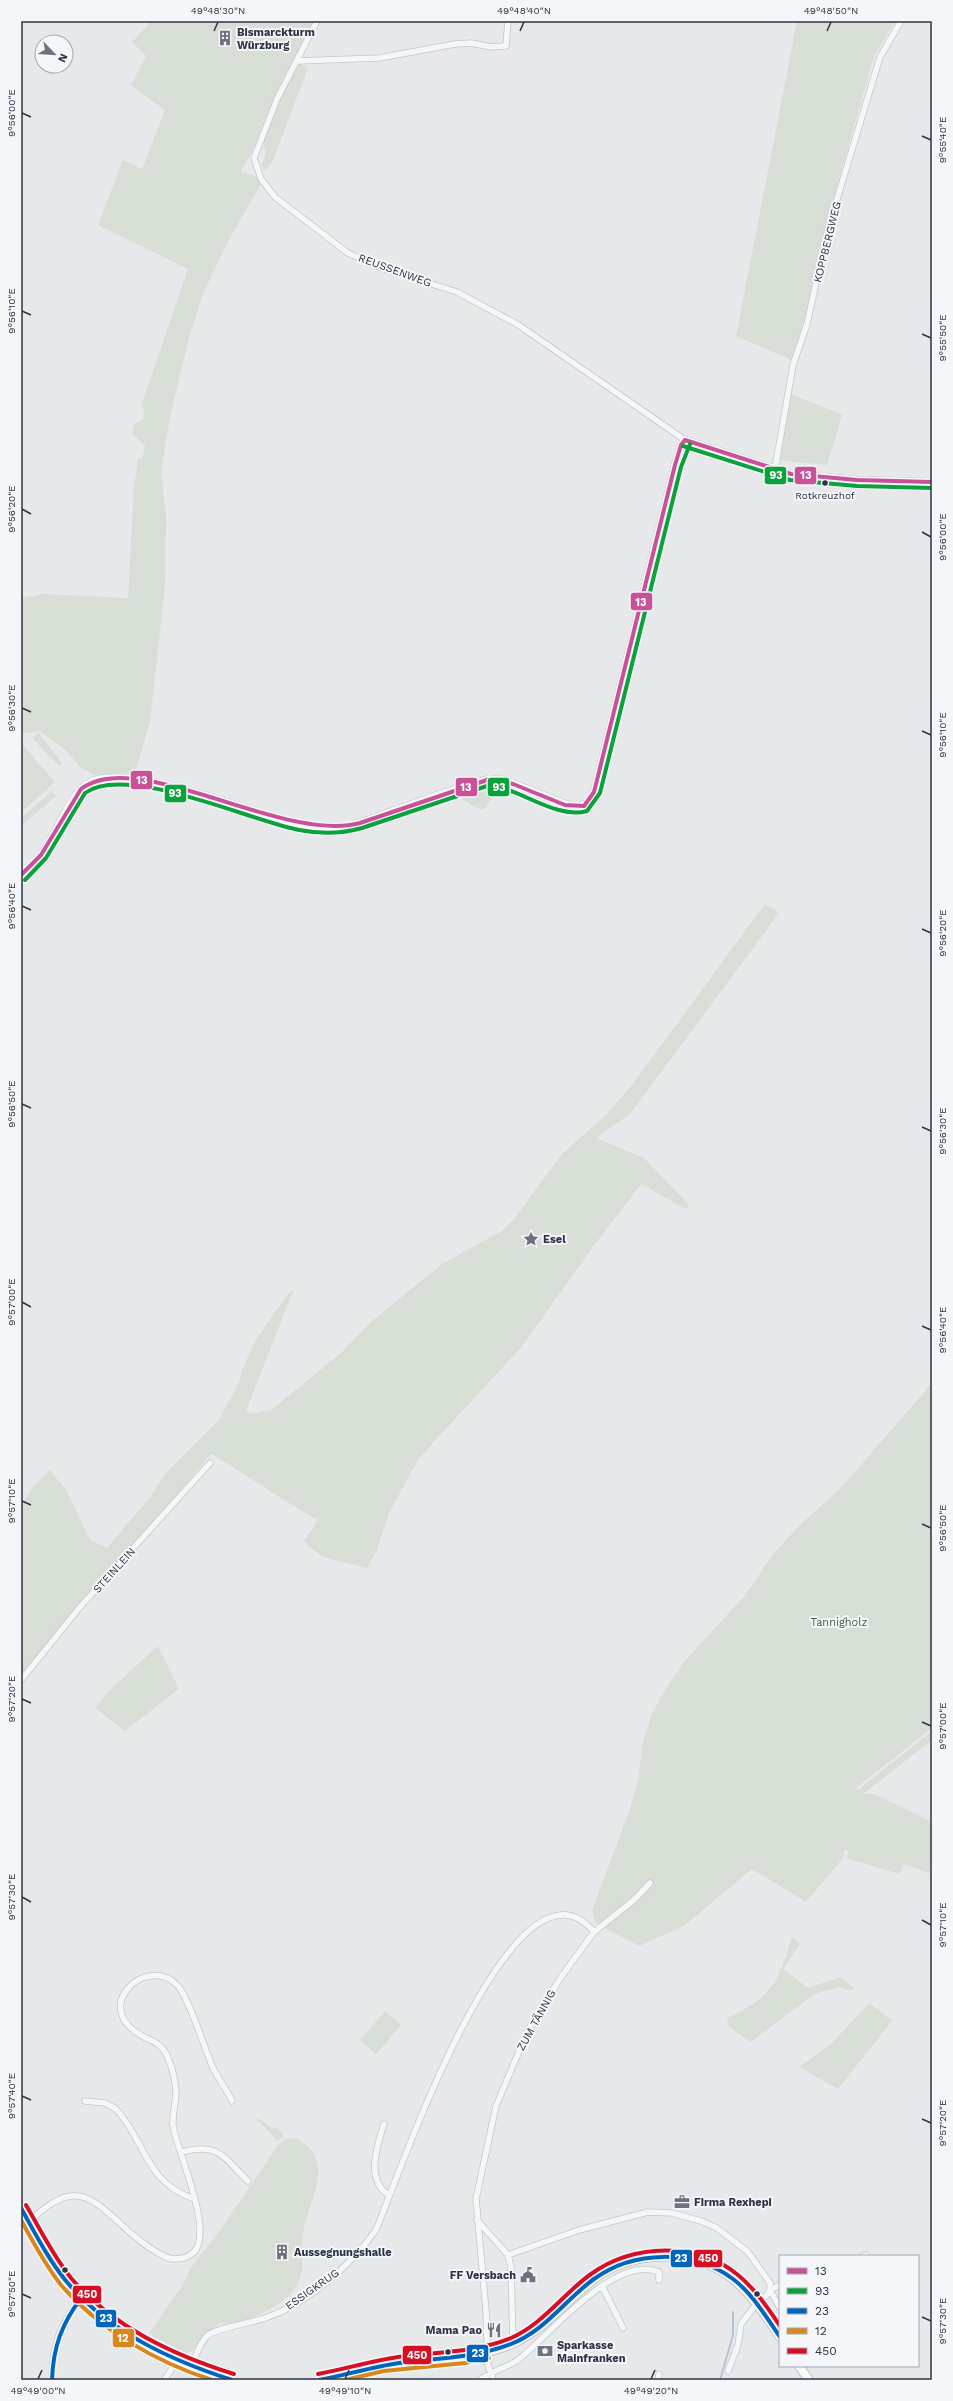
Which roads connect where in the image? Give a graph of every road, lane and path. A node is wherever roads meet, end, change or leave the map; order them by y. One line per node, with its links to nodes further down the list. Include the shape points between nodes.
1 (318, 21): 4 (street, REUSSENWEG)
2 (508, 21): 4 (street, via 506,46 460,44 379,58)
3 (901, 21): 6 (street, KOPPBERGWEG, via 880,57 828,229 807,324 793,365)
4 (297, 61): 5 (street, REUSSENWEG, via 277,99 254,158 261,179 275,197 348,254 381,268 457,292 517,324)
5 (685, 440): 6 (street); 8 (street, via 675,465 594,792 584,806 570,806 505,780 490,779 463,786 366,821 341,827 314,827 175,787 127,779 96,781 89,783 80,791 44,852 30,870)
6 (775, 469): 7 (street, via 815,477)
7 (932, 482)
8 (21, 875)
9 (210, 1463): 10 (street, STEINLEIN, via 80,1607)
10 (21, 1680)
11 (650, 1883): 12 (street, ZUM TÄNNIG, via 635,1899)
12 (594, 1932): 18 (street, ESSIGKRUG, via 588,1925 565,1916 546,1920 525,1935 499,1964 447,2056); 21 (street, ZUM TÄNNIG, via 561,1976 528,2030 505,2082 490,2126 484,2168 477,2189)
13 (85, 2101): 19 (street, via 105,2103 116,2109 160,2178 173,2190)
14 (232, 2101): 16 (street, via 213,2069 179,1986 161,1977 142,1977 133,1982 123,1994 121,2015 130,2029 158,2044 168,2056 175,2085 173,2126)
15 (384, 2124): 18 (street, via 374,2168 378,2181)
16 (182, 2152): 17 (street, via 201,2148 211,2149); 19 (street)
17 (248, 2182)
18 (389, 2195): 37 (street, ESSIGKRUG, via 376,2230 360,2252 336,2274 274,2315 208,2335)
19 (194, 2198): 22 (street, via 201,2231 200,2241 193,2253 181,2259 168,2258 154,2251 135,2237 103,2206 85,2197 61,2200)
20 (21, 2208): 22 (main road)
21 (477, 2219): 24 (street); 35 (street, ZUM TÄNNIG)
22 (29, 2222): 23 (street); 29 (main road, via 62,2275)
23 (21, 2230)
24 (508, 2255): 28 (street, via 579,2230 636,2214 660,2211 701,2221 734,2240 748,2252 767,2276); 34 (street, via 511,2267)
25 (659, 2280): 26 (street, via 659,2272 644,2270 618,2276)
26 (602, 2286): 32 (street); 41 (street, via 519,2359)
27 (779, 2286): 28 (street)
28 (770, 2290): 30 (street); 31 (street)
29 (82, 2297): 36 (main road, via 127,2332); 42 (street, via 59,2331 54,2347)
30 (758, 2304): 33 (main road); 34 (main road, via 731,2278 698,2261 678,2257 643,2258 624,2263 595,2278 538,2329); 39 (street, via 741,2324 738,2345)
31 (779, 2306)
32 (623, 2328)
33 (779, 2336)
34 (513, 2343): 35 (main road)
35 (488, 2352): 41 (street, ZUM TÄNNIG); 45 (main road, via 464,2357 383,2365)
36 (178, 2360): 37 (main road); 43 (street)
37 (191, 2365): 44 (main road)
38 (800, 2367): 48 (main road)
39 (728, 2371)
40 (659, 2374): 47 (street)
41 (492, 2377): 46 (street)
42 (52, 2380)
43 (164, 2380)
44 (232, 2380)
45 (319, 2380)
46 (480, 2380)
47 (658, 2380)
48 (809, 2380)

